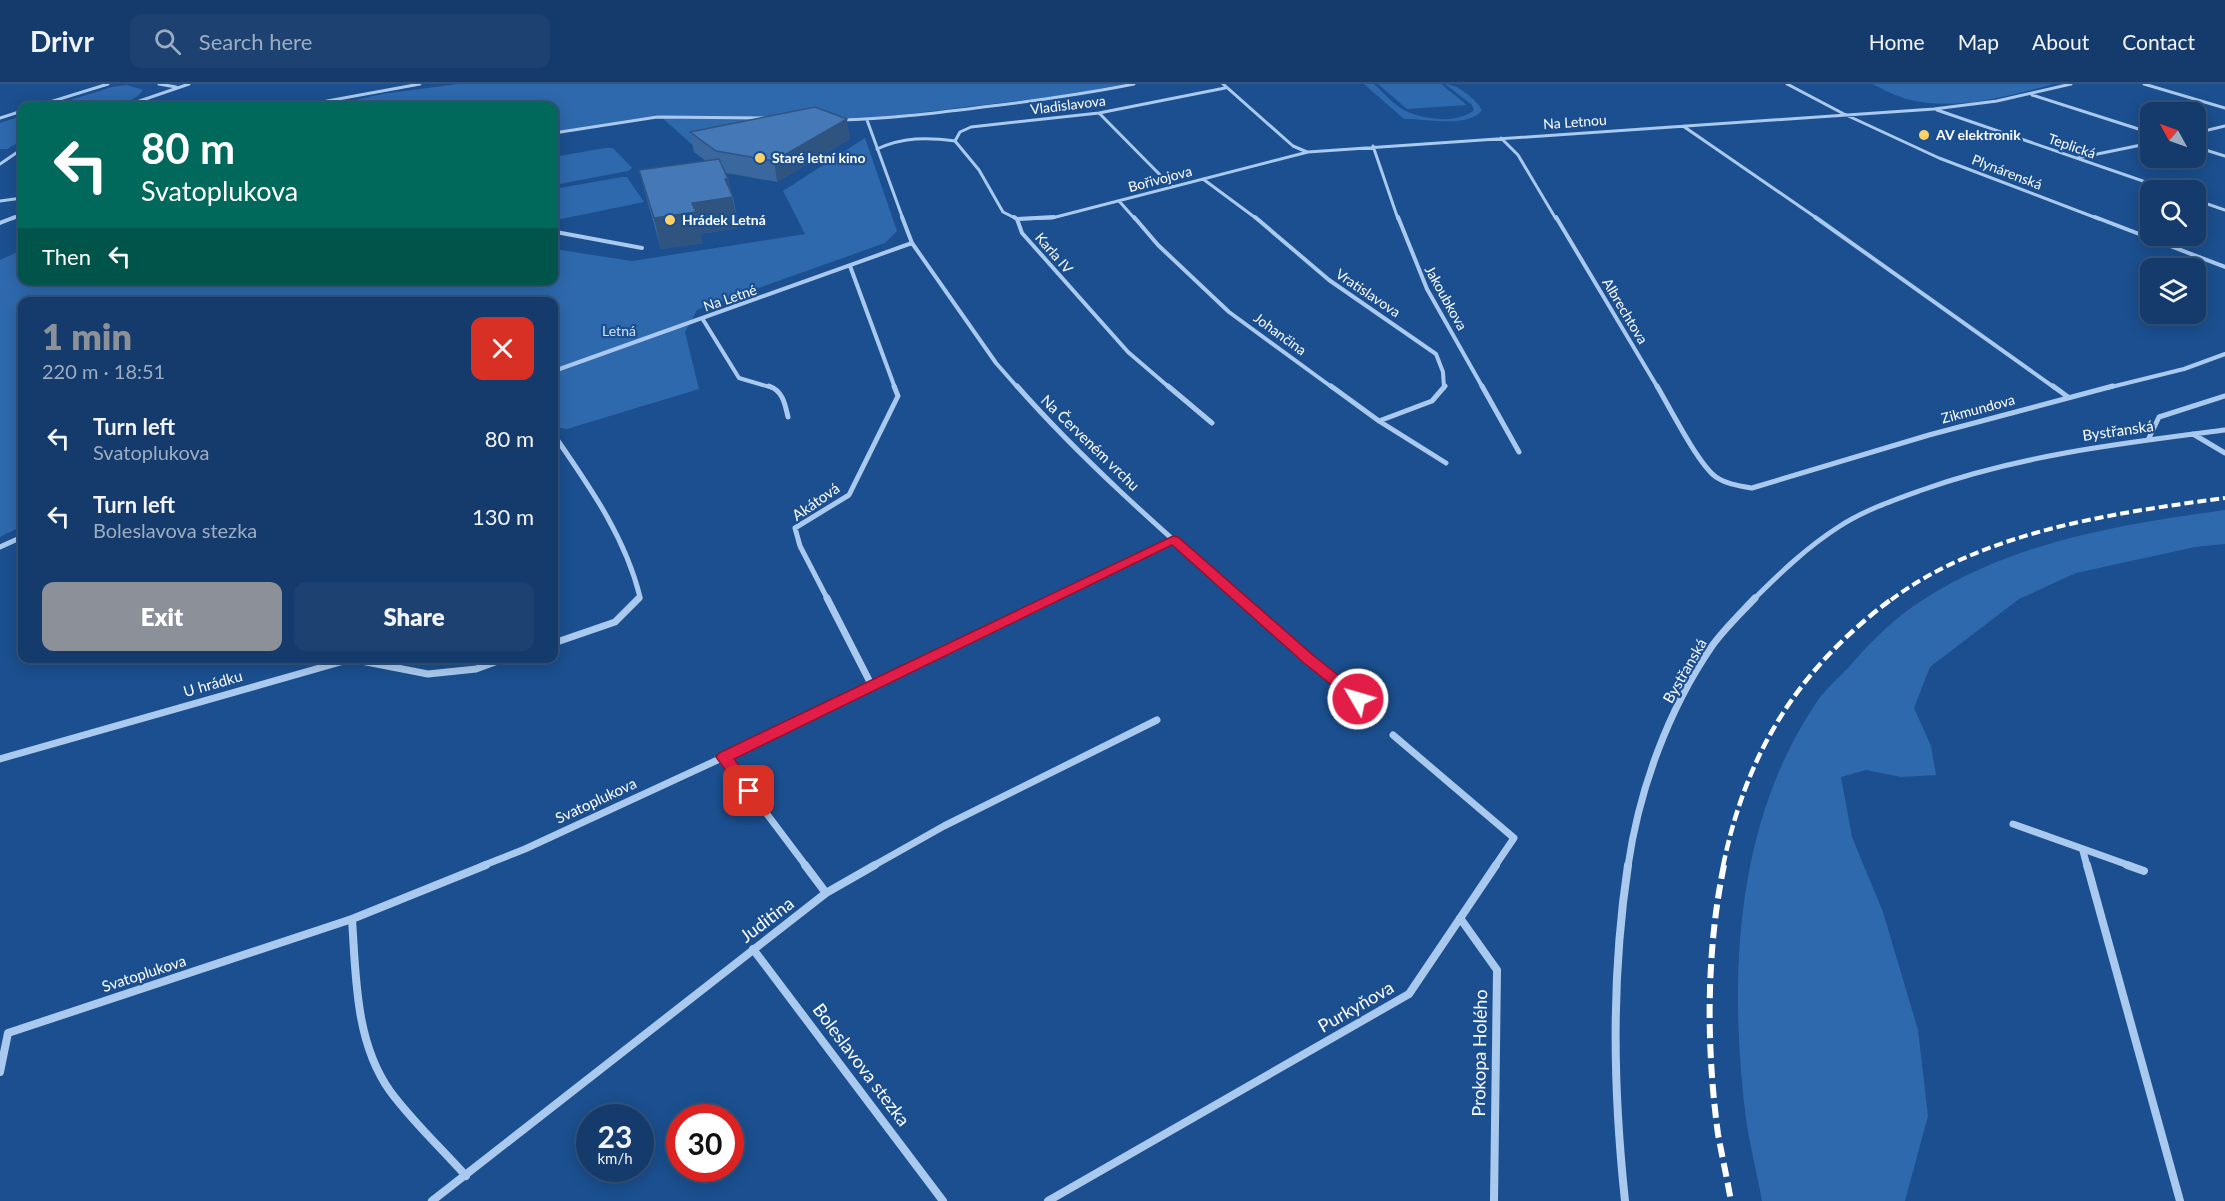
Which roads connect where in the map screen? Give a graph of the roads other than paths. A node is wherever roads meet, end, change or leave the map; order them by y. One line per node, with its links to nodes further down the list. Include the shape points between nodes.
1 (108, 84): 12 (street)
2 (159, 84): 10 (street)
3 (189, 84): 10 (street)
4 (420, 84): 14 (street)
5 (1134, 84): 23 (street, via 1039,101)
6 (1787, 84): 19 (street, Plynárenská)
7 (2071, 84): 11 (street, Na Letnou)
8 (2144, 84): 15 (street)
9 (1224, 86): 18 (street, Vladislavova); 36 (street, via 1293,146)
10 (177, 87): 13 (street)
11 (2032, 94): 16 (street, Na Letnou); 26 (street)
12 (50, 102)
13 (136, 102)
14 (318, 102)
15 (2225, 108)
16 (1934, 109): 19 (street, Na Letnou); 38 (street, Teplická)
17 (18, 112): 20 (street)
18 (1099, 113): 30 (street, Vladislavova, via 971,128 960,132); 42 (street)
19 (1844, 114): 24 (street, Na Letnou); 55 (street, Plynárenská, via 1940,158)
20 (0, 118)
21 (775, 118): 28 (street, via 657,117)
22 (833, 119): 23 (street)
23 (867, 120): 33 (street, Na Červeném vrchu)
24 (1683, 125): 29 (street, Na Letnou); 60 (street)
25 (2225, 126): 27 (street)
26 (2140, 129)
27 (2206, 131)
28 (558, 132)
29 (1501, 138): 32 (street, Na Letnou); 71 (street, Albrechtova, via 1518,155 1706,466 1717,478)
30 (955, 141): 33 (street, via 911,138); 49 (street, Karla IV, via 979,170 1003,212)
31 (2140, 145): 38 (street)
32 (1373, 146): 36 (street, Na Letnou); 68 (street, Jakoubkova, via 1427,289)
33 (877, 148): 52 (street, Na Červeném vrchu)
34 (2206, 150): 37 (street)
35 (18, 152): 39 (street)
36 (1308, 152): 40 (street, Bořivojova)
37 (2225, 156)
38 (2077, 159): 41 (street, Teplická)
39 (0, 164)
40 (1203, 179): 42 (street, Bořivojova); 62 (street, Vratislavova, via 1329,280 1436,354 1445,387 1432,401)
41 (2140, 180)
42 (1172, 187): 45 (street, Bořivojova)
43 (18, 199): 44 (street)
44 (0, 201)
45 (1119, 201): 49 (street, Bořivojova, via 1052,218); 62 (street, Johančina, via 1158,245 1229,312)
46 (2206, 203): 47 (street)
47 (2225, 210)
48 (18, 217): 50 (street)
49 (1017, 219): 63 (street, Karla IV, via 1022,233 1128,352)
50 (0, 224)
51 (558, 233): 53 (street)
52 (912, 243): 54 (street, Na Letné); 73 (street, Na Červeném vrchu, via 996,363)
53 (642, 248)
54 (850, 266): 56 (street, Na Letné); 79 (street, Akátová, via 898,396 849,495 795,528 800,546)
55 (2225, 267)
56 (702, 318): 58 (street, Na Letné); 61 (street, via 739,378 777,388 783,395)
57 (2225, 354): 60 (street, Zikmundova, via 2184,369)
58 (558, 370)
59 (2225, 396): 66 (street, via 2159,417)
60 (2068, 397): 71 (street, Zikmundova, via 1794,477 1752,488)
61 (788, 417)
62 (1379, 421): 70 (street, Johančina)
63 (1212, 423)
64 (2225, 430): 65 (street, Bystřanská)
65 (2193, 434): 66 (street, Bystřanská); 69 (street)
66 (2148, 440): 98 (street, Bystřanská, via 2046,456 1945,480 1853,519 1772,581 1712,647 1668,727 1658,754 1636,823 1622,892 1615,985 1615,1071)
67 (558, 441): 75 (street, via 603,506 634,572 640,597 615,622)
68 (1519, 452)
69 (2225, 453)
70 (1446, 463)
71 (1737, 486)
72 (18, 539): 74 (street)
73 (1173, 540): 79 (street, Svatoplukova); 80 (street, Na Červeném vrchu)
74 (0, 547)
75 (558, 642)
76 (336, 663): 84 (street, U hrádku)
77 (371, 663): 78 (street, U hrádku, via 428,674 476,669)
78 (492, 663)
79 (872, 686): 83 (street, Svatoplukova)
80 (1358, 699)
81 (1157, 720): 88 (street, Juditina, via 944,826)
82 (1393, 735): 89 (street, Purkyňova, via 1514,838)
83 (724, 757): 88 (street); 90 (street, Svatoplukova, via 525,849)
84 (0, 759)
85 (2013, 824): 86 (street)
86 (2083, 851): 87 (street); 99 (street)
87 (2144, 872)
88 (826, 894): 91 (street, Juditina)
89 (1460, 918): 96 (street, Purkyňova, via 1409,994); 97 (street, Prokopa Holého, via 1497,970)
90 (352, 919): 92 (street, Svatoplukova, via 8,1033); 93 (street, via 358,1001 368,1047 389,1090)
91 (753, 949): 93 (street, Juditina); 95 (street, Boleslavova stezka)
92 (0, 1072)
93 (466, 1176): 94 (street, Juditina)
94 (432, 1201)
95 (943, 1201)
96 (1048, 1201)
97 (1494, 1201)
98 (1625, 1201)
99 (2180, 1201)

